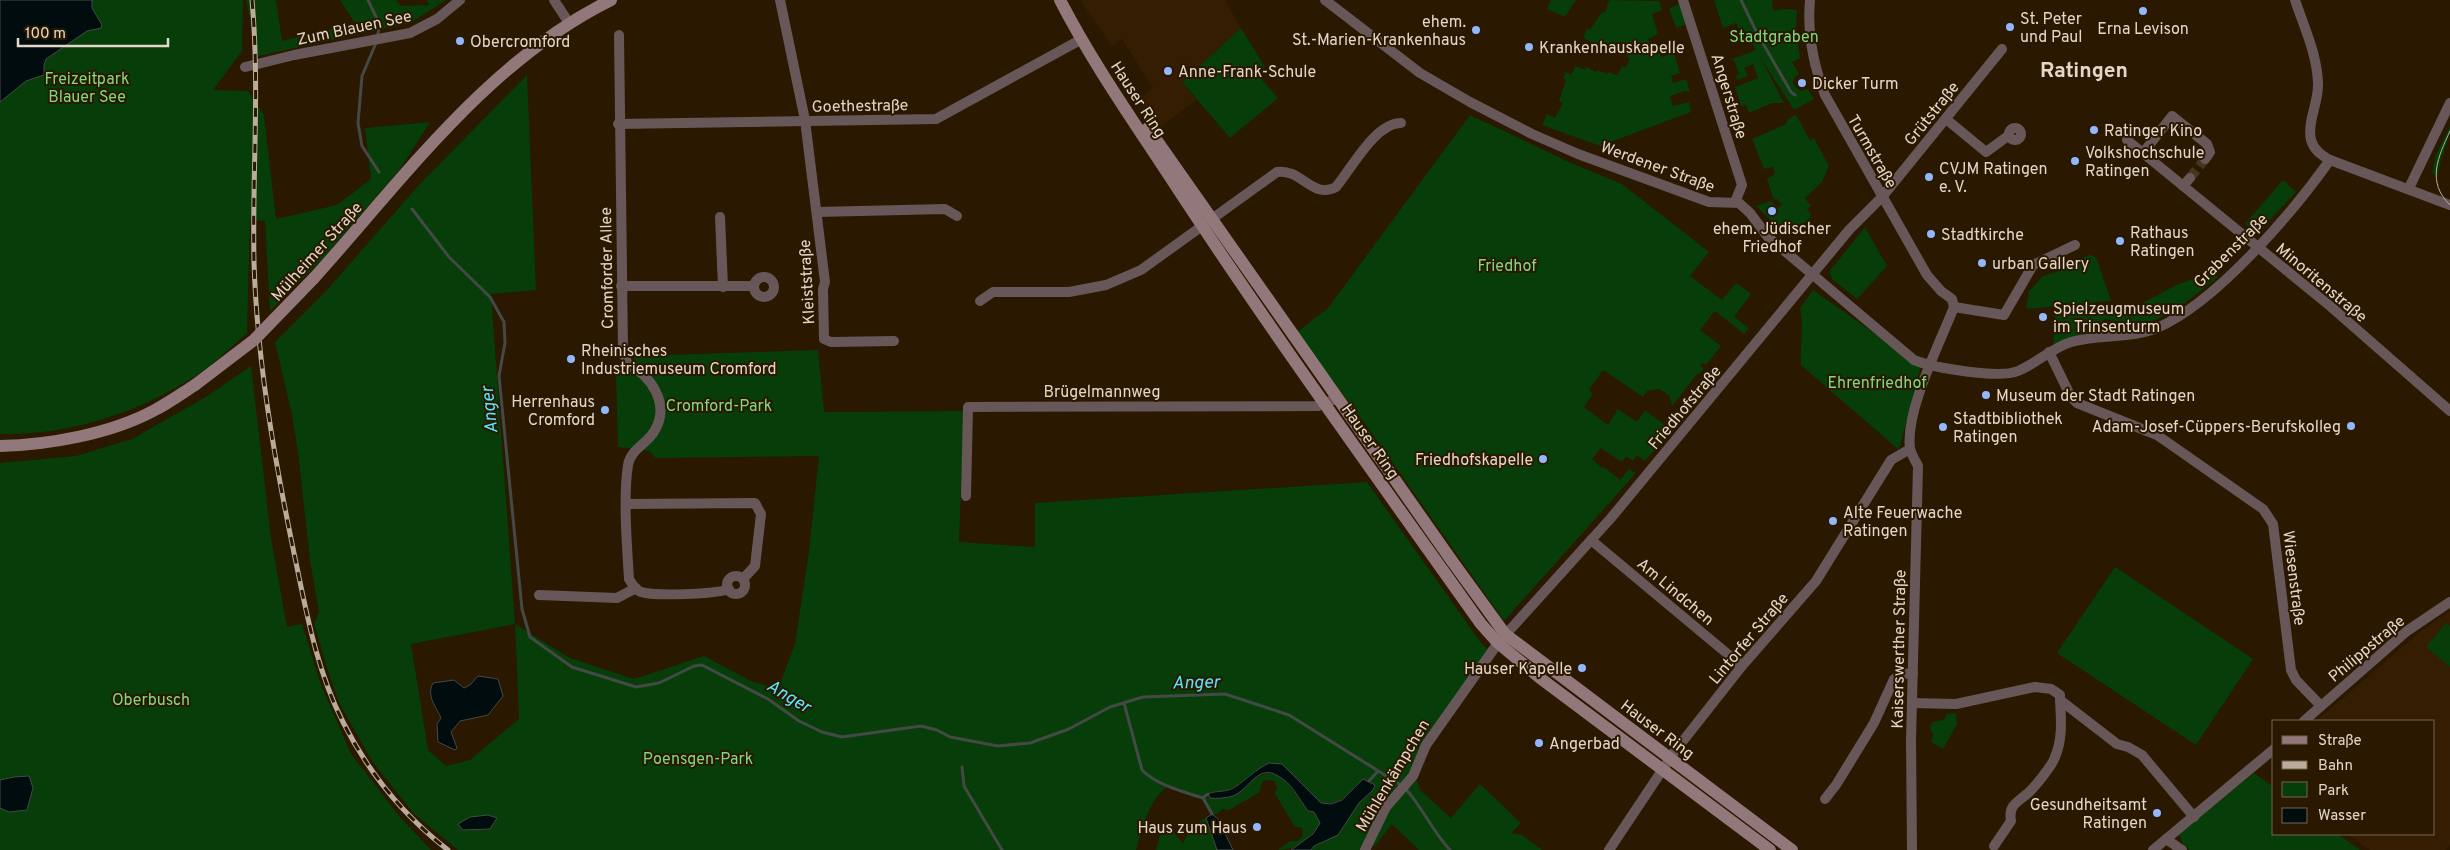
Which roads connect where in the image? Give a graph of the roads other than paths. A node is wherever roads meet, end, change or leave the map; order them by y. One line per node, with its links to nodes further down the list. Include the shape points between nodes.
1 (460, 0): 16 (street, Zum Blauen See, via 420,30)
2 (554, 0): 10 (street)
3 (611, 0): 10 (main road, Mülheimer Straße)
4 (780, 0): 19 (street, Kleiststraße)
5 (1060, 0): 14 (main road, Hauser Ring)
6 (1325, 0): 11 (street, Werdener Straße)
7 (1683, 0): 31 (street, Angerstraße, via 1742,185)
8 (1810, 0): 30 (street, Turmstraße, via 1809,34 1821,84 1832,110)
9 (2296, 0): 26 (street, via 2317,74 2318,91 2311,140 2317,151)
10 (569, 23): 51 (main road, Mülheimer Straße, bridge, via 520,58 453,121 314,278 254,340 196,385 152,412 92,433 51,442)
11 (1355, 25): 12 (street); 31 (street, Werdener Straße, via 1399,53 1420,73 1532,134 1709,202)
12 (1368, 26)
13 (619, 34): 21 (street, Cromforder Allee)
14 (1082, 39): 19 (street, Goethestraße, via 936,119); 36 (main road, Hauser Ring)
15 (2002, 49): 18 (street, Grütstraße)
16 (246, 67)
17 (2450, 103): 29 (street)
18 (1946, 119): 22 (street, via 1986,152); 30 (street, Grütstraße)
19 (805, 120): 21 (street, Goethestraße); 33 (street, Kleiststraße)
20 (1401, 123): 36 (street, via 1378,131 1336,187 1328,192 1318,190 1292,173 1278,172)
21 (618, 124): 40 (street, Cromforder Allee)
22 (2008, 136)
23 (2128, 140): 24 (street, Minoritenstraße)
24 (2143, 153): 25 (street, via 2172,116 2207,144 2210,152); 28 (street, Minoritenstraße)
25 (2206, 159)
26 (2330, 160): 29 (street); 38 (street, Grabenstraße)
27 (2190, 178): 28 (street)
28 (2183, 186): 38 (street, Minoritenstraße)
29 (2408, 188): 32 (street)
30 (1882, 197): 39 (street, Friedhofstraße, via 1849,230); 44 (street, Turmstraße, via 1928,275)
31 (1735, 202): 39 (street, via 1747,209 1768,237)
32 (2450, 205)
33 (817, 212): 34 (street, via 946,210); 45 (street, Kleiststraße, via 825,282 824,339 831,342)
34 (957, 216)
35 (720, 217): 42 (street)
36 (1207, 222): 43 (street, via 1141,270 1106,285 1069,292 993,292); 48 (main road, Hauser Ring); 49 (main road, Hauser Ring)
37 (2075, 245): 44 (street, via 2033,265 2004,315)
38 (2257, 247): 46 (street, Grabenstraße, via 2226,279 2168,322 2143,332 2071,342); 50 (street, Minoritenstraße)
39 (1813, 274): 47 (street, via 1914,360); 55 (street, Friedhofstraße)
40 (621, 286): 42 (street); 54 (street, Cromforder Allee, via 623,352 628,365 649,379 658,394 661,409 656,429 631,455)
41 (754, 286): 42 (street)
42 (723, 287)
43 (980, 301)
44 (1953, 303): 47 (street)
45 (894, 341)
46 (2050, 352): 47 (street, Grabenstraße, via 2012,373); 64 (street, Wiesenstraße, via 2076,403 2163,438 2269,516 2273,524 2291,670 2296,680)
47 (1930, 366): 52 (street, via 1912,423)
48 (1338, 398): 49 (street, Hauser Ring); 59 (main road, Hauser Ring)
49 (1324, 404): 53 (street, Brügelmannweg, via 968,406); 59 (main road, Hauser Ring, via 1481,624)
50 (2450, 411)
51 (0, 446)
52 (1910, 449): 60 (street, Lintorfer Straße, via 1892,460 1816,581); 61 (street, Kaiserswerther Straße, via 1918,466)
53 (966, 496)
54 (627, 504): 56 (street, Cromforder Allee, via 629,579); 56 (street, via 755,503 761,514 755,566 743,579 743,591 734,594 728,590 702,594 645,593)
55 (1591, 540): 59 (street, Friedhofstraße); 60 (street, Am Lindchen)
56 (636, 588): 57 (street, via 617,598)
57 (539, 595)
58 (2450, 602): 64 (street, Philippstraße, via 2407,631)
59 (1501, 638): 67 (main road, Hauser Ring, via 1540,678); 72 (street, Mühlenkämpchen, via 1426,745 1409,783 1386,807)
60 (1742, 666): 67 (street, Lintorfer Straße)
61 (1913, 673): 63 (street, Kaiserswerther Straße); 68 (street, via 1894,679 1874,723)
62 (2060, 700): 63 (street, via 2060,695 2051,688 2035,687 1956,704); 69 (street, via 2117,744 2142,755); 71 (street, via 2061,742 2054,760 2027,794 2013,805 2011,821)
63 (1912, 704): 76 (street, Kaiserswerther Straße)
64 (2321, 706): 65 (street, Philippstraße)
65 (2305, 720)
66 (2272, 750): 69 (street)
67 (1666, 764): 73 (street, Lintorfer Straße); 74 (main road, Hauser Ring); 75 (main road, Hauser Ring)
68 (1825, 799)
69 (2194, 817): 70 (street)
70 (2166, 839): 77 (street); 78 (street)
71 (1994, 846)
72 (1365, 850)
73 (1609, 850)
74 (1770, 850)
75 (1792, 850)
76 (1912, 850)
77 (2153, 850)
78 (2182, 850)

